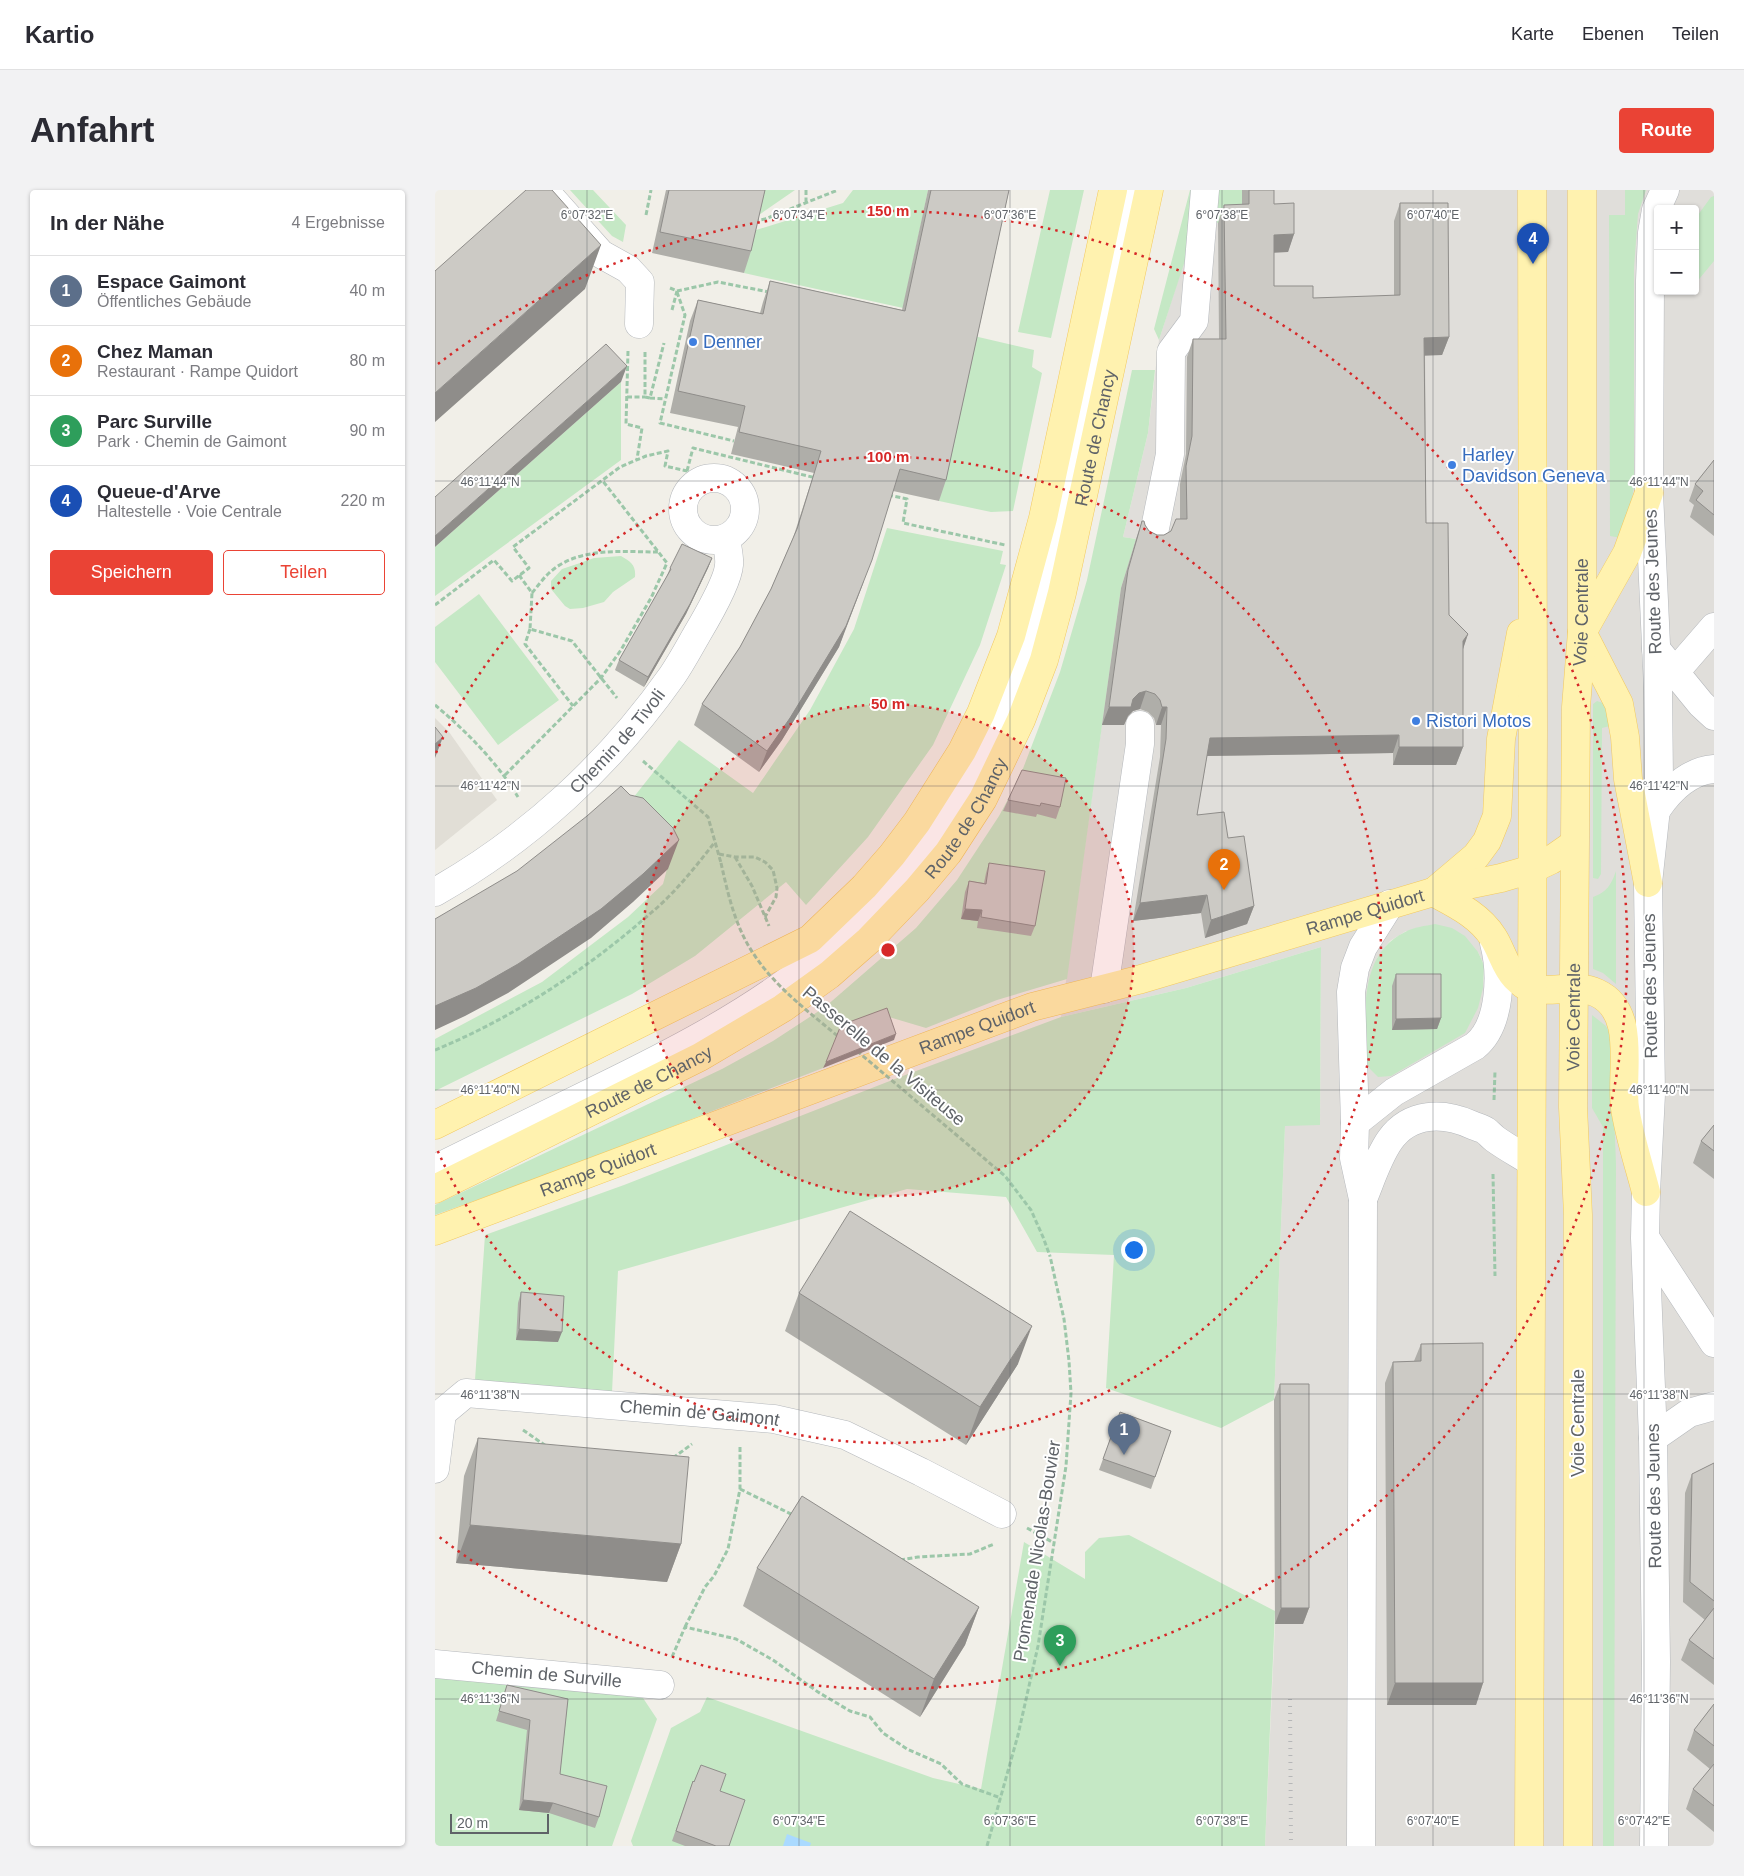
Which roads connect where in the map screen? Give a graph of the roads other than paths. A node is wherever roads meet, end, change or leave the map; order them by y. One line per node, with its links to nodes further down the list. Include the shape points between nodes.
1 (544, 190): 9 (street, via 601,254 627,269 640,282)
2 (1113, 190): 29 (main road, via 1039,536 997,675 962,751 917,822 864,887)
3 (1131, 190): 38 (street, via 1059,522 1025,653 984,751 933,833 889,888 842,937 745,1009 639,1069)
4 (1149, 190): 39 (main road, Route de Chancy, via 1064,584 1044,660 1021,720 983,799 948,852 869,940 829,975 783,1008 700,1057)
5 (1205, 190): 11 (street, via 1194,320 1171,352 1170,454)
6 (1532, 190): 13 (main road)
7 (1582, 190): 15 (main road, Voie Centrale)
8 (1665, 190): 10 (street, Route des Jeunes, via 1656,210 1652,233)
9 (639, 324)
10 (1649, 493): 15 (main road, via 1627,553); 16 (street, Route des Jeunes)
11 (1153, 538)
12 (726, 539): 12 (street, via 737,532 744,520 746,507 743,495 735,484 723,478 692,477 683,504 684,517 690,529 700,538); 25 (street, Chemin de Tivoli, via 729,565 720,592 673,675 620,741 534,824 481,864)
13 (1533, 572): 23 (main road); 26 (main road, via 1501,739 1497,816 1487,841 1476,856)
14 (1714, 627): 17 (street)
15 (1582, 632): 22 (main road, Voie Centrale); 24 (main road, via 1619,704 1628,778)
16 (1656, 649): 17 (street); 21 (street, Route des Jeunes)
17 (1675, 672): 18 (street)
18 (1714, 716)
19 (1140, 725): 31 (street, via 1139,754)
20 (1714, 769): 21 (street, via 1698,772 1685,780 1664,798)
21 (1657, 809): 24 (street, Route des Jeunes)
22 (1574, 844): 23 (main road, Rampe Quidort); 30 (main road, Voie Centrale)
23 (1532, 870): 26 (main road, Rampe Quidort); 32 (main road)
24 (1648, 883): 40 (street, Route des Jeunes, via 1651,1094)
25 (435, 892)
26 (1433, 892): 27 (main road, Rampe Quidort); 28 (main road, via 1475,917)
27 (1390, 904): 31 (main road, Rampe Quidort); 34 (street, via 1363,947 1351,992)
28 (1493, 937): 32 (main road, via 1514,976); 33 (street, via 1499,960 1499,980 1496,1007)
29 (810, 938): 35 (main road); 36 (street, via 770,971 700,1016)
30 (1574, 988): 32 (main road); 40 (main road, via 1596,992 1608,1000 1619,1015 1623,1028 1625,1107); 53 (main road, Voie Centrale, via 1573,1107 1578,1215)
31 (1103, 989): 42 (main road, Rampe Quidort, via 1032,1007)
32 (1532, 990): 33 (street, via 1510,1006); 37 (main road)
33 (1483, 1040): 34 (street, via 1394,1092)
34 (1355, 1123): 41 (street, via 1354,1158)
35 (435, 1125)
36 (435, 1150)
37 (1530, 1161): 41 (street, via 1486,1131 1458,1118 1434,1116 1414,1119 1390,1139); 52 (main road)
38 (435, 1169)
39 (435, 1189)
40 (1646, 1192): 43 (street, Route des Jeunes)
41 (1363, 1199): 51 (street)
42 (435, 1231)
43 (1645, 1238): 44 (street); 46 (street, Route des Jeunes)
44 (1714, 1342)
45 (1714, 1406): 46 (street, via 1689,1413)
46 (1653, 1438): 54 (street, Route des Jeunes)
47 (435, 1469): 48 (street, Chemin de Gaimont, via 442,1413 466,1393 774,1419 845,1435)
48 (1002, 1514)
49 (435, 1664): 50 (street, Chemin de Surville)
50 (660, 1685)
51 (1361, 1846)
52 (1529, 1846)
53 (1578, 1846)
54 (1654, 1846)

